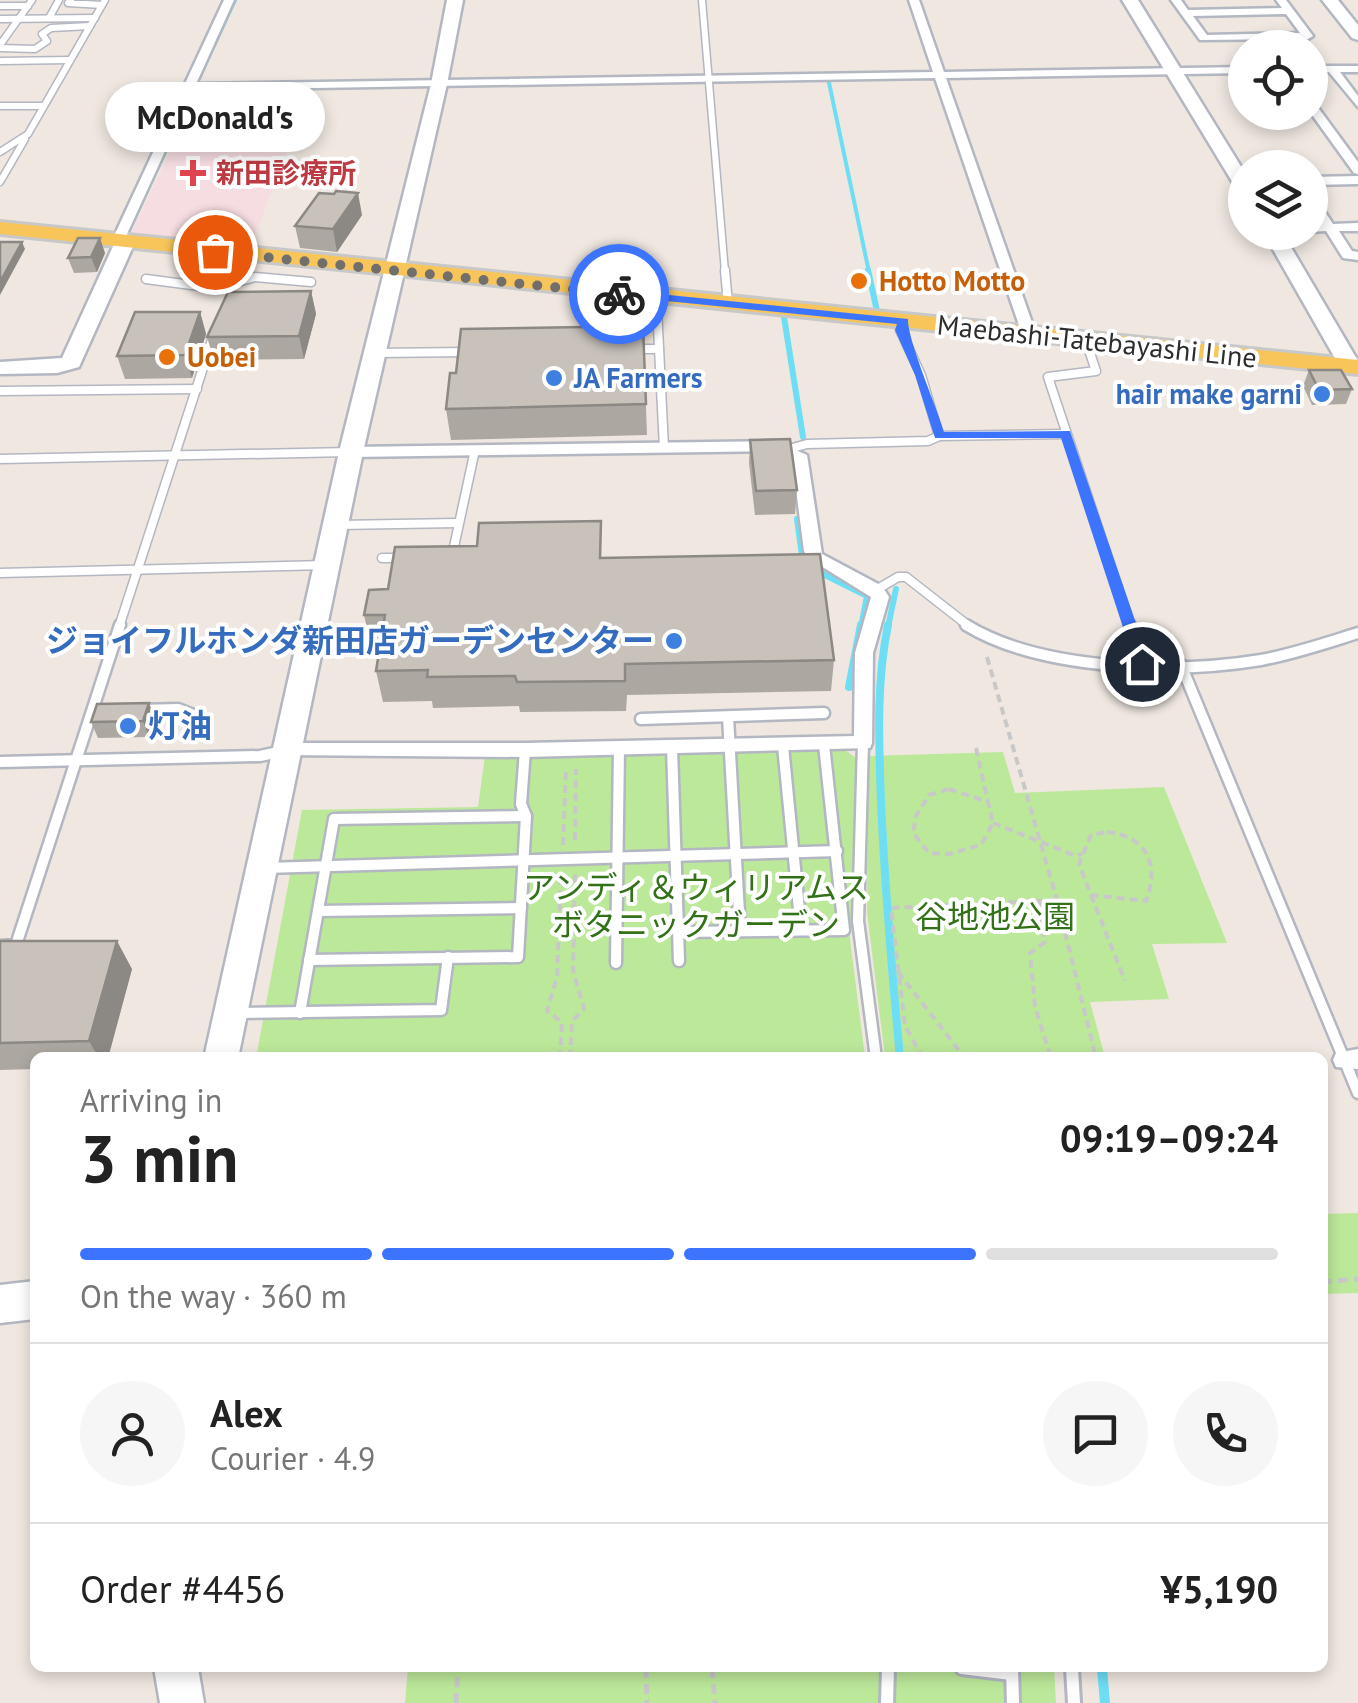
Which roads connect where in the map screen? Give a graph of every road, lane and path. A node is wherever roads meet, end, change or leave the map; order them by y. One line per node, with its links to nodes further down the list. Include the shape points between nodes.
1 (59, 0): 17 (lane)
2 (71, 0): 12 (lane)
3 (228, 0): 36 (street)
4 (455, 0): 35 (street)
5 (702, 0): 34 (lane)
6 (914, 0): 33 (street)
7 (1130, 0): 32 (street)
8 (1176, 0): 15 (street)
9 (1281, 0): 14 (street)
10 (1330, 0): 22 (street)
11 (30, 3): 13 (lane); 16 (lane)
12 (104, 3): 18 (lane)
13 (0, 6)
14 (1289, 11): 15 (street); 21 (street)
15 (1184, 12): 24 (street, via 1204,38)
16 (19, 18): 17 (lane); 19 (lane); 23 (lane)
17 (49, 18): 18 (lane)
18 (95, 18): 20 (lane)
19 (0, 19)
20 (90, 26): 25 (lane, via 51,28 42,34 47,42 35,49); 26 (lane)
21 (1303, 30)
22 (1358, 35)
23 (3, 38): 25 (lane)
24 (1228, 41)
25 (0, 47)
26 (70, 60): 27 (lane); 39 (lane)
27 (0, 61)
28 (1328, 69): 29 (street)
29 (1332, 69): 30 (street); 37 (street)
30 (1358, 69)
31 (1228, 70): 32 (street)
32 (1174, 72): 33 (street); 44 (street)
33 (940, 76): 34 (street); 65 (street)
34 (711, 80): 35 (street); 62 (lane)
35 (440, 84): 36 (street); 56 (street)
36 (190, 87): 53 (street, via 121,234)
37 (1358, 104)
38 (0, 106): 39 (lane)
39 (43, 106): 41 (lane)
40 (1328, 129): 45 (street)
41 (28, 134): 42 (lane); 43 (lane)
42 (0, 152)
43 (19, 152): 46 (lane); 49 (lane)
44 (1228, 160)
45 (1358, 170)
46 (0, 173)
47 (1358, 180): 48 (street)
48 (1328, 181)
49 (0, 182)
50 (1358, 227): 52 (street)
51 (0, 228): 53 (main road, Maebashi-Tatebayashi Line)
52 (1329, 228): 55 (street, via 1348,256)
53 (125, 242): 56 (main road, Maebashi-Tatebayashi Line); 71 (street, via 71,362)
54 (1283, 250): 72 (street)
55 (1358, 256)
56 (394, 271): 60 (main road, Maebashi-Tatebayashi Line); 70 (street)
57 (146, 279): 58 (lane, via 211,286 255,277)
58 (311, 282)
59 (229, 289): 61 (lane)
60 (661, 298): 62 (main road, Maebashi-Tatebayashi Line); 67 (lane)
61 (225, 302)
62 (728, 304): 63 (main road, Maebashi-Tatebayashi Line)
63 (904, 322): 65 (main road, Maebashi-Tatebayashi Line); 76 (lane, via 900,330)
64 (217, 325): 73 (lane)
65 (1028, 334): 66 (main road, Maebashi-Tatebayashi Line)
66 (1090, 340): 72 (main road, Maebashi-Tatebayashi Line); 75 (lane, via 1096,370 1048,377)
67 (659, 349): 68 (lane); 77 (lane)
68 (621, 350)
69 (488, 352): 70 (lane)
70 (375, 354): 80 (street)
71 (0, 368)
72 (1356, 372)
73 (197, 389): 74 (lane); 81 (lane)
74 (1, 393)
75 (1066, 434): 76 (lane); 94 (lane)
76 (939, 436): 78 (lane)
77 (664, 448): 78 (street); 79 (street)
78 (790, 449): 91 (street, via 799,454 816,558)
79 (476, 450): 80 (street); 83 (lane)
80 (351, 452): 81 (lane); 84 (street)
81 (175, 456): 82 (lane); 89 (lane)
82 (0, 458)
83 (457, 523): 84 (lane); 85 (lane, via 452,557)
84 (335, 525): 88 (street)
85 (435, 557)
86 (382, 558): 87 (lane)
87 (417, 558)
88 (327, 565): 89 (lane); 110 (street)
89 (138, 570): 90 (lane); 97 (lane)
90 (0, 574)
91 (876, 590): 93 (lane, via 906,577); 103 (street, via 880,602 864,653)
92 (1358, 632): 95 (lane, via 1246,662)
93 (980, 633): 94 (lane, via 1038,650); 118 (path)
94 (1142, 664): 95 (lane)
95 (1181, 665): 154 (lane)
96 (126, 710): 100 (lane, via 178,709)
97 (92, 711): 98 (lane); 113 (lane)
98 (109, 711)
99 (824, 713): 101 (lane)
100 (193, 716)
101 (728, 716): 102 (lane); 105 (lane)
102 (641, 720)
103 (863, 743): 104 (street); 149 (lane, via 858,921)
104 (824, 745): 106 (street); 119 (lane)
105 (729, 746): 106 (street); 107 (street); 121 (lane)
106 (783, 746): 120 (lane)
107 (672, 748): 109 (street); 123 (lane)
108 (976, 748): 115 (path)
109 (619, 749): 112 (street); 124 (lane)
110 (287, 750): 111 (street); 113 (lane); 128 (street)
111 (525, 750): 112 (street); 116 (lane)
112 (572, 750): 125 (path); 125 (path)
113 (76, 760): 114 (lane); 137 (lane, via 16,945)
114 (0, 762)
115 (989, 802): 117 (path); 117 (path, via 964,788 942,788 914,814 913,833 929,853 948,854 982,845)
116 (526, 816): 126 (lane); 127 (lane, via 334,819)
117 (993, 823): 118 (path)
118 (1041, 843): 122 (path); 130 (path)
119 (836, 851): 120 (lane); 134 (lane, via 844,930)
120 (792, 852): 121 (lane); 134 (lane)
121 (734, 854): 123 (lane); 135 (lane)
122 (1082, 854): 129 (path, via 1079,864); 129 (path, via 1091,835 1111,829 1131,834 1152,861 1154,887 1146,901)
123 (676, 855): 124 (lane); 136 (lane)
124 (618, 857): 125 (lane); 141 (lane)
125 (568, 858): 126 (lane); 147 (path, via 557,978 547,1011 562,1022); 148 (path, via 573,970 584,1010 572,1021)
126 (524, 860): 127 (lane); 132 (lane)
127 (326, 866): 128 (lane); 133 (lane)
128 (264, 868): 144 (street)
129 (1091, 895): 143 (path)
130 (1056, 900): 131 (path); 153 (path)
131 (1039, 901): 142 (path, via 891,908); 152 (path, via 1045,942 1030,953 1034,1007)
132 (521, 908): 133 (lane); 138 (lane, via 518,957)
133 (318, 911): 139 (lane)
134 (801, 930): 135 (lane)
135 (740, 931): 136 (lane)
136 (678, 932): 140 (lane)
137 (0, 946)
138 (448, 958): 139 (lane); 145 (lane, via 441,1010)
139 (309, 960): 145 (lane)
140 (679, 961)
141 (616, 963)
142 (898, 972): 150 (path, via 905,1026); 151 (path)
143 (1125, 981)
144 (232, 1013): 145 (lane); 146 (street)
145 (300, 1013)
146 (222, 1052)
147 (560, 1052)
148 (570, 1052)
149 (875, 1052)
150 (919, 1052)
151 (961, 1052)
152 (1049, 1052)
153 (1094, 1052)
154 (1351, 1060): 155 (lane)
155 (1358, 1093)
156 (1358, 1279): 157 (path)
157 (1328, 1282)
158 (30, 1301): 159 (street)
159 (0, 1304)
160 (177, 1672): 167 (street)
161 (458, 1672): 168 (path)
162 (646, 1672): 169 (path)
163 (712, 1672): 170 (path)
164 (888, 1672): 171 (lane)
165 (1012, 1672): 172 (lane)
166 (1072, 1672): 173 (lane)
167 (182, 1703)
168 (456, 1703)
169 (646, 1703)
170 (714, 1703)
171 (887, 1703)
172 (1014, 1703)
173 (1074, 1703)

